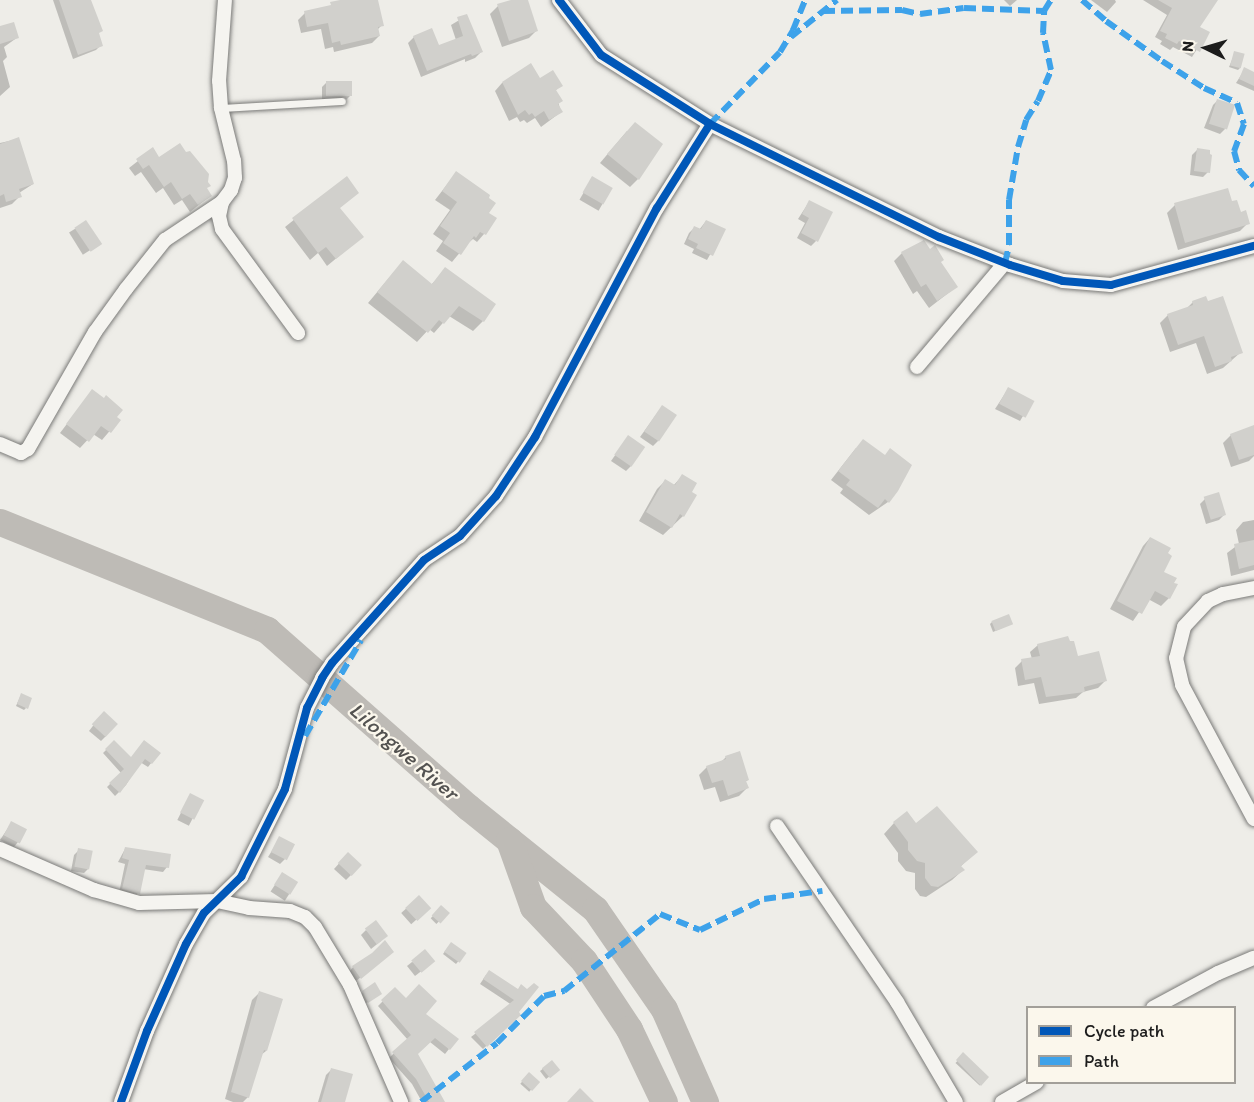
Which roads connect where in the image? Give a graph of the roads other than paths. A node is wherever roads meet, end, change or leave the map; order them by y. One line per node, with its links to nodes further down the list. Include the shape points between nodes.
1 (225, 0): 4 (street)
2 (559, 0): 5 (street, via 601,55)
3 (342, 101): 4 (lane)
4 (220, 108): 6 (street, via 235,178)
5 (710, 124): 8 (street, via 939,237); 18 (street, via 657,208 535,437 496,496 460,536 424,560 322,678 307,708 285,789 241,877)
6 (222, 202): 9 (street, via 222,229); 11 (street, via 165,240 126,289 95,332 27,449 21,453)
7 (1254, 246): 8 (street, via 1111,285 1063,281)
8 (1005, 263): 10 (street)
9 (298, 333)
10 (917, 368)
11 (0, 444)
12 (1254, 588): 14 (street, via 1208,601 1184,627 1176,658 1182,686)
13 (1254, 791): 14 (street)
14 (1240, 794): 15 (street)
15 (1254, 819)
16 (777, 826): 24 (street, via 897,1002)
17 (0, 849): 18 (street, via 94,890 139,903)
18 (217, 901): 22 (street, via 204,913 186,944); 23 (street, via 290,911 305,917 315,927 351,985)
19 (1254, 958): 20 (street)
20 (1158, 1006)
21 (1035, 1084): 25 (street)
22 (121, 1102)
23 (401, 1102)
24 (956, 1102)
25 (1002, 1102)

